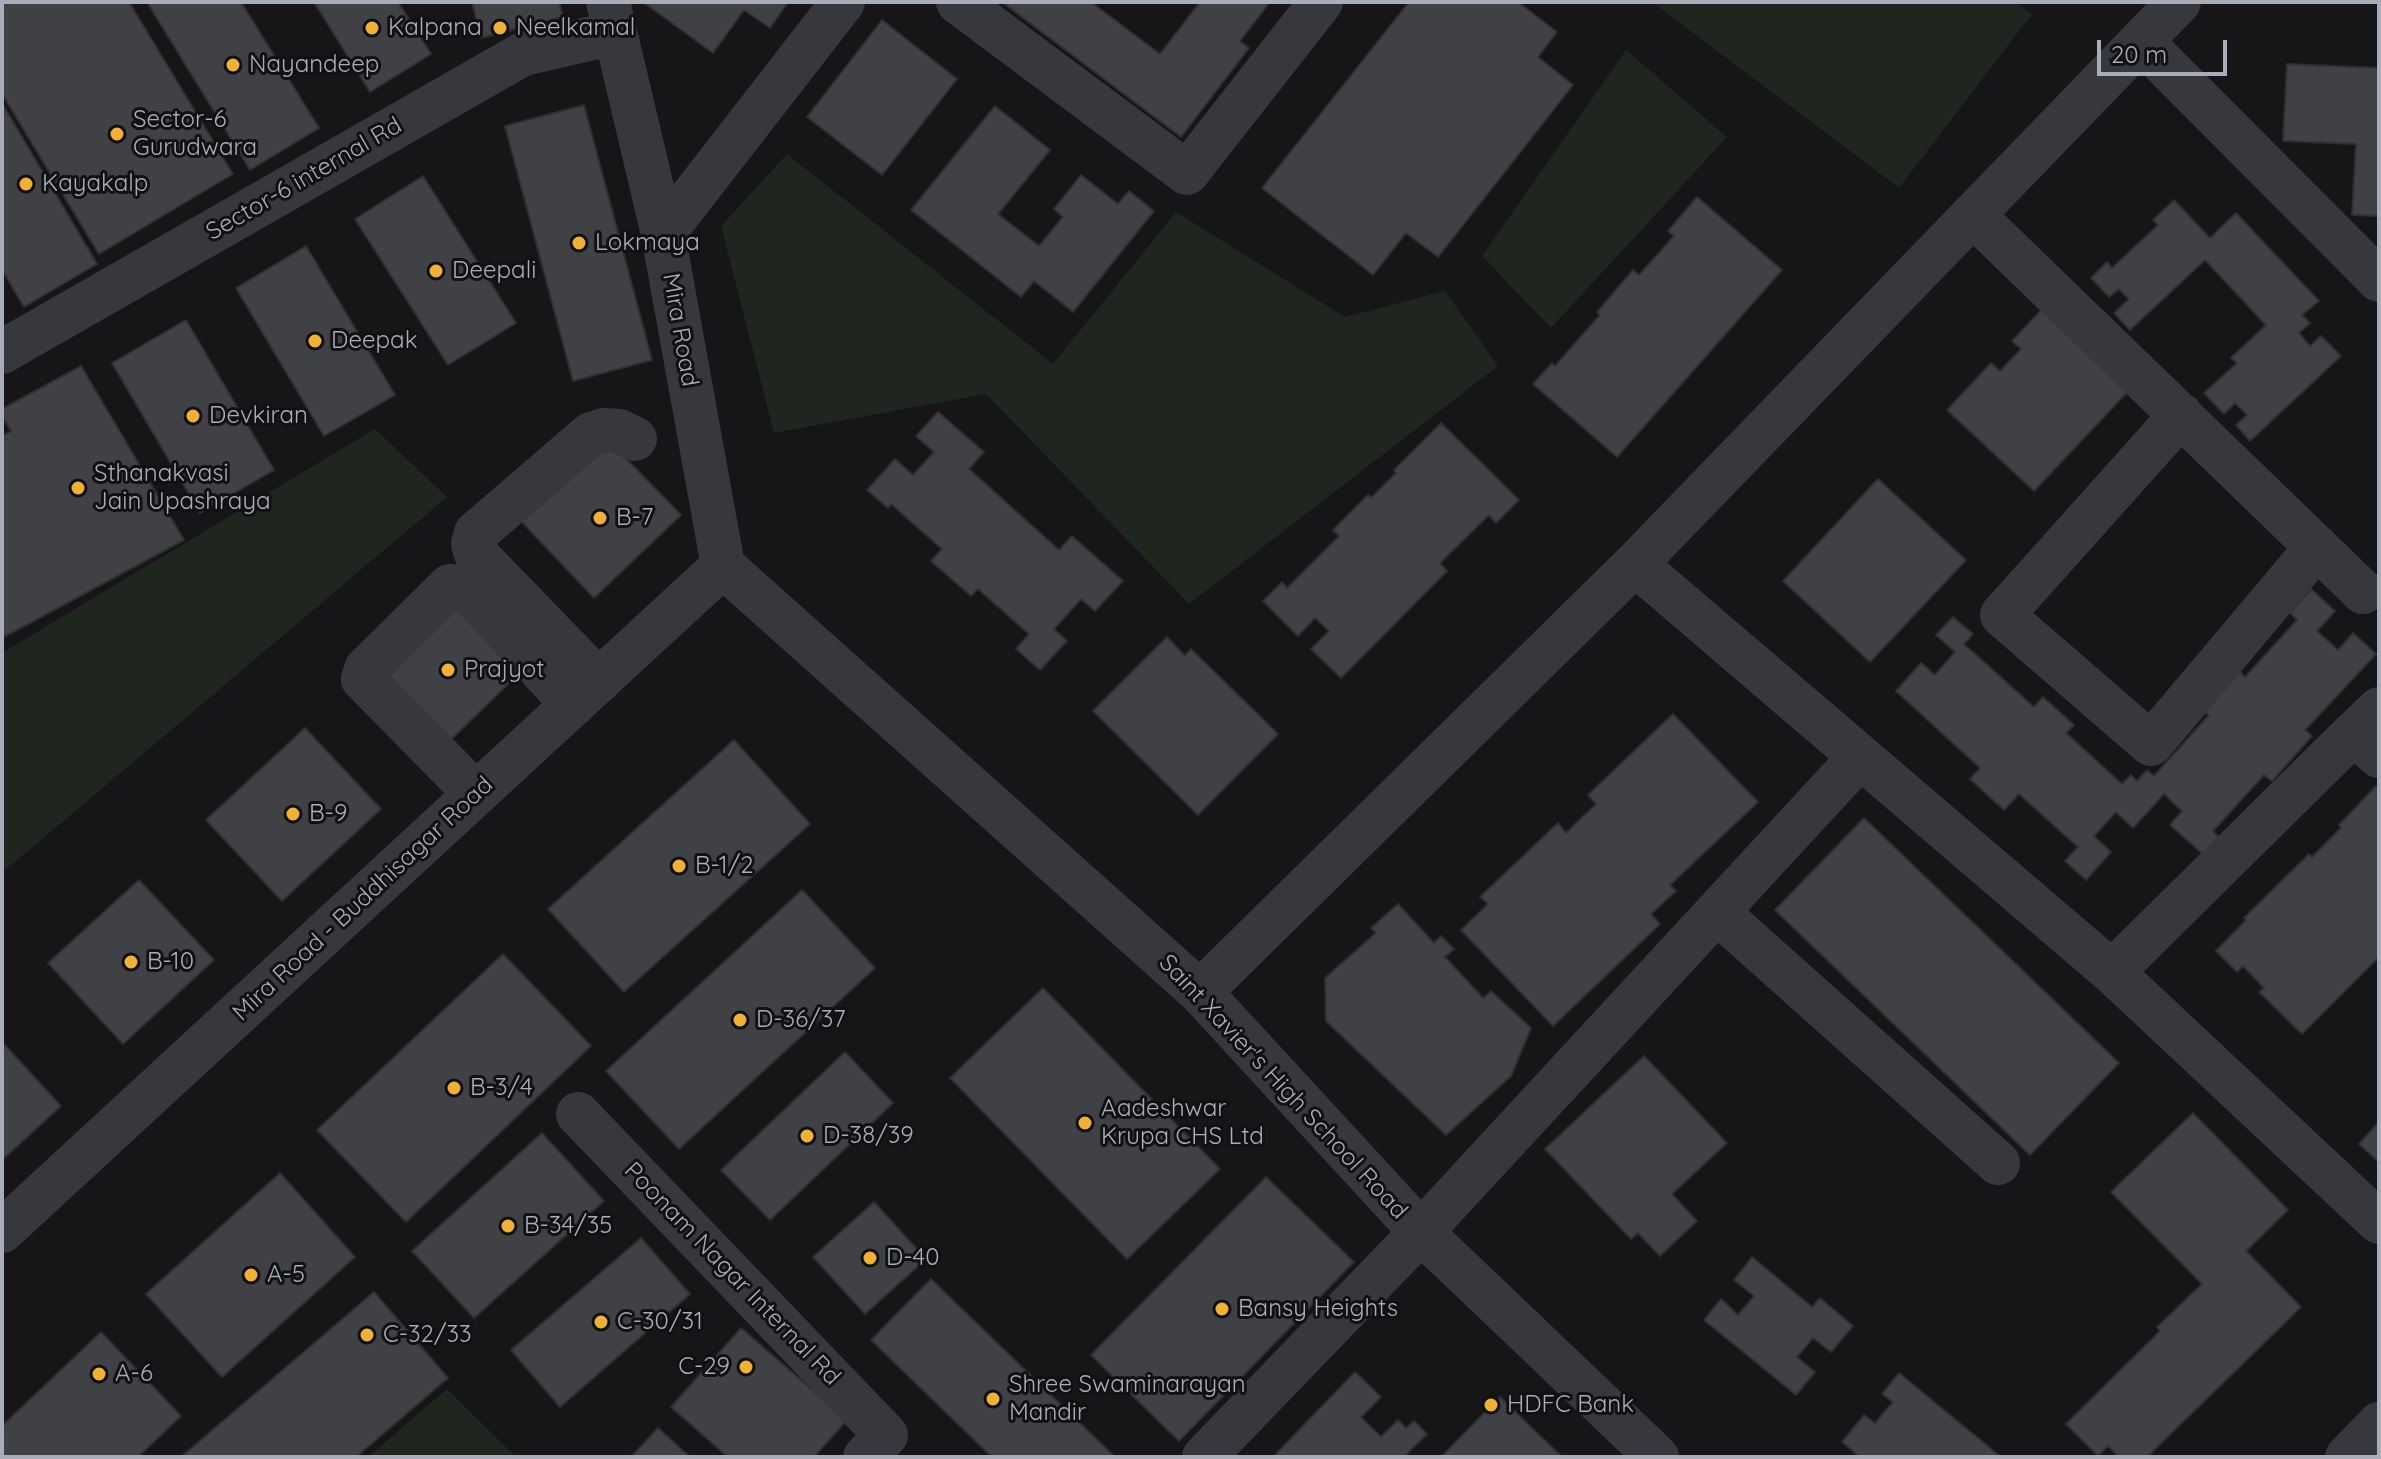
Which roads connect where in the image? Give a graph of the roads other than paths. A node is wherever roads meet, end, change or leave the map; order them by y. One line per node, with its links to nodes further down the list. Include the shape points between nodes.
1 (843, 2): 8 (street)
2 (958, 2): 3 (street, via 1187,173)
3 (1321, 2)
4 (2179, 2): 6 (street)
5 (612, 17): 8 (street, Mira Road); 10 (street, Sector-6 internal Rd, via 523,54)
6 (2141, 41): 7 (street); 9 (street)
7 (1973, 215): 11 (street); 14 (street)
8 (663, 234): 15 (street, Mira Road)
9 (2379, 280)
10 (2, 352)
11 (2181, 415): 13 (street); 13 (street, via 2002,615 2151,744)
12 (635, 439): 17 (street, via 619,431 591,434 476,533 473,544)
13 (2317, 547): 16 (street)
14 (1635, 564): 19 (street); 23 (street)
15 (723, 566): 17 (street, Mira Road - Buddhisagar Road); 23 (street, Saint Xavier's High School Road)
16 (2363, 592)
17 (586, 693): 20 (street, Mira Road - Buddhisagar Road); 20 (street, via 465,587 450,586 366,669 363,679)
18 (2371, 733): 22 (street)
19 (1860, 757): 21 (street); 22 (street)
20 (476, 794): 27 (street, Mira Road - Buddhisagar Road)
21 (1717, 912): 25 (street); 28 (street)
22 (2112, 972): 26 (street)
23 (1200, 992): 28 (street, Saint Xavier's High School Road)
24 (578, 1114): 30 (street, Poonam Nagar Internal Rd)
25 (1998, 1163)
26 (2379, 1222)
27 (2, 1231)
28 (1421, 1232): 31 (street); 32 (street, Saint Xavier's High School Road)
29 (2379, 1424): 33 (street)
30 (888, 1450)
31 (1204, 1457)
32 (1657, 1457)
33 (2347, 1457)

